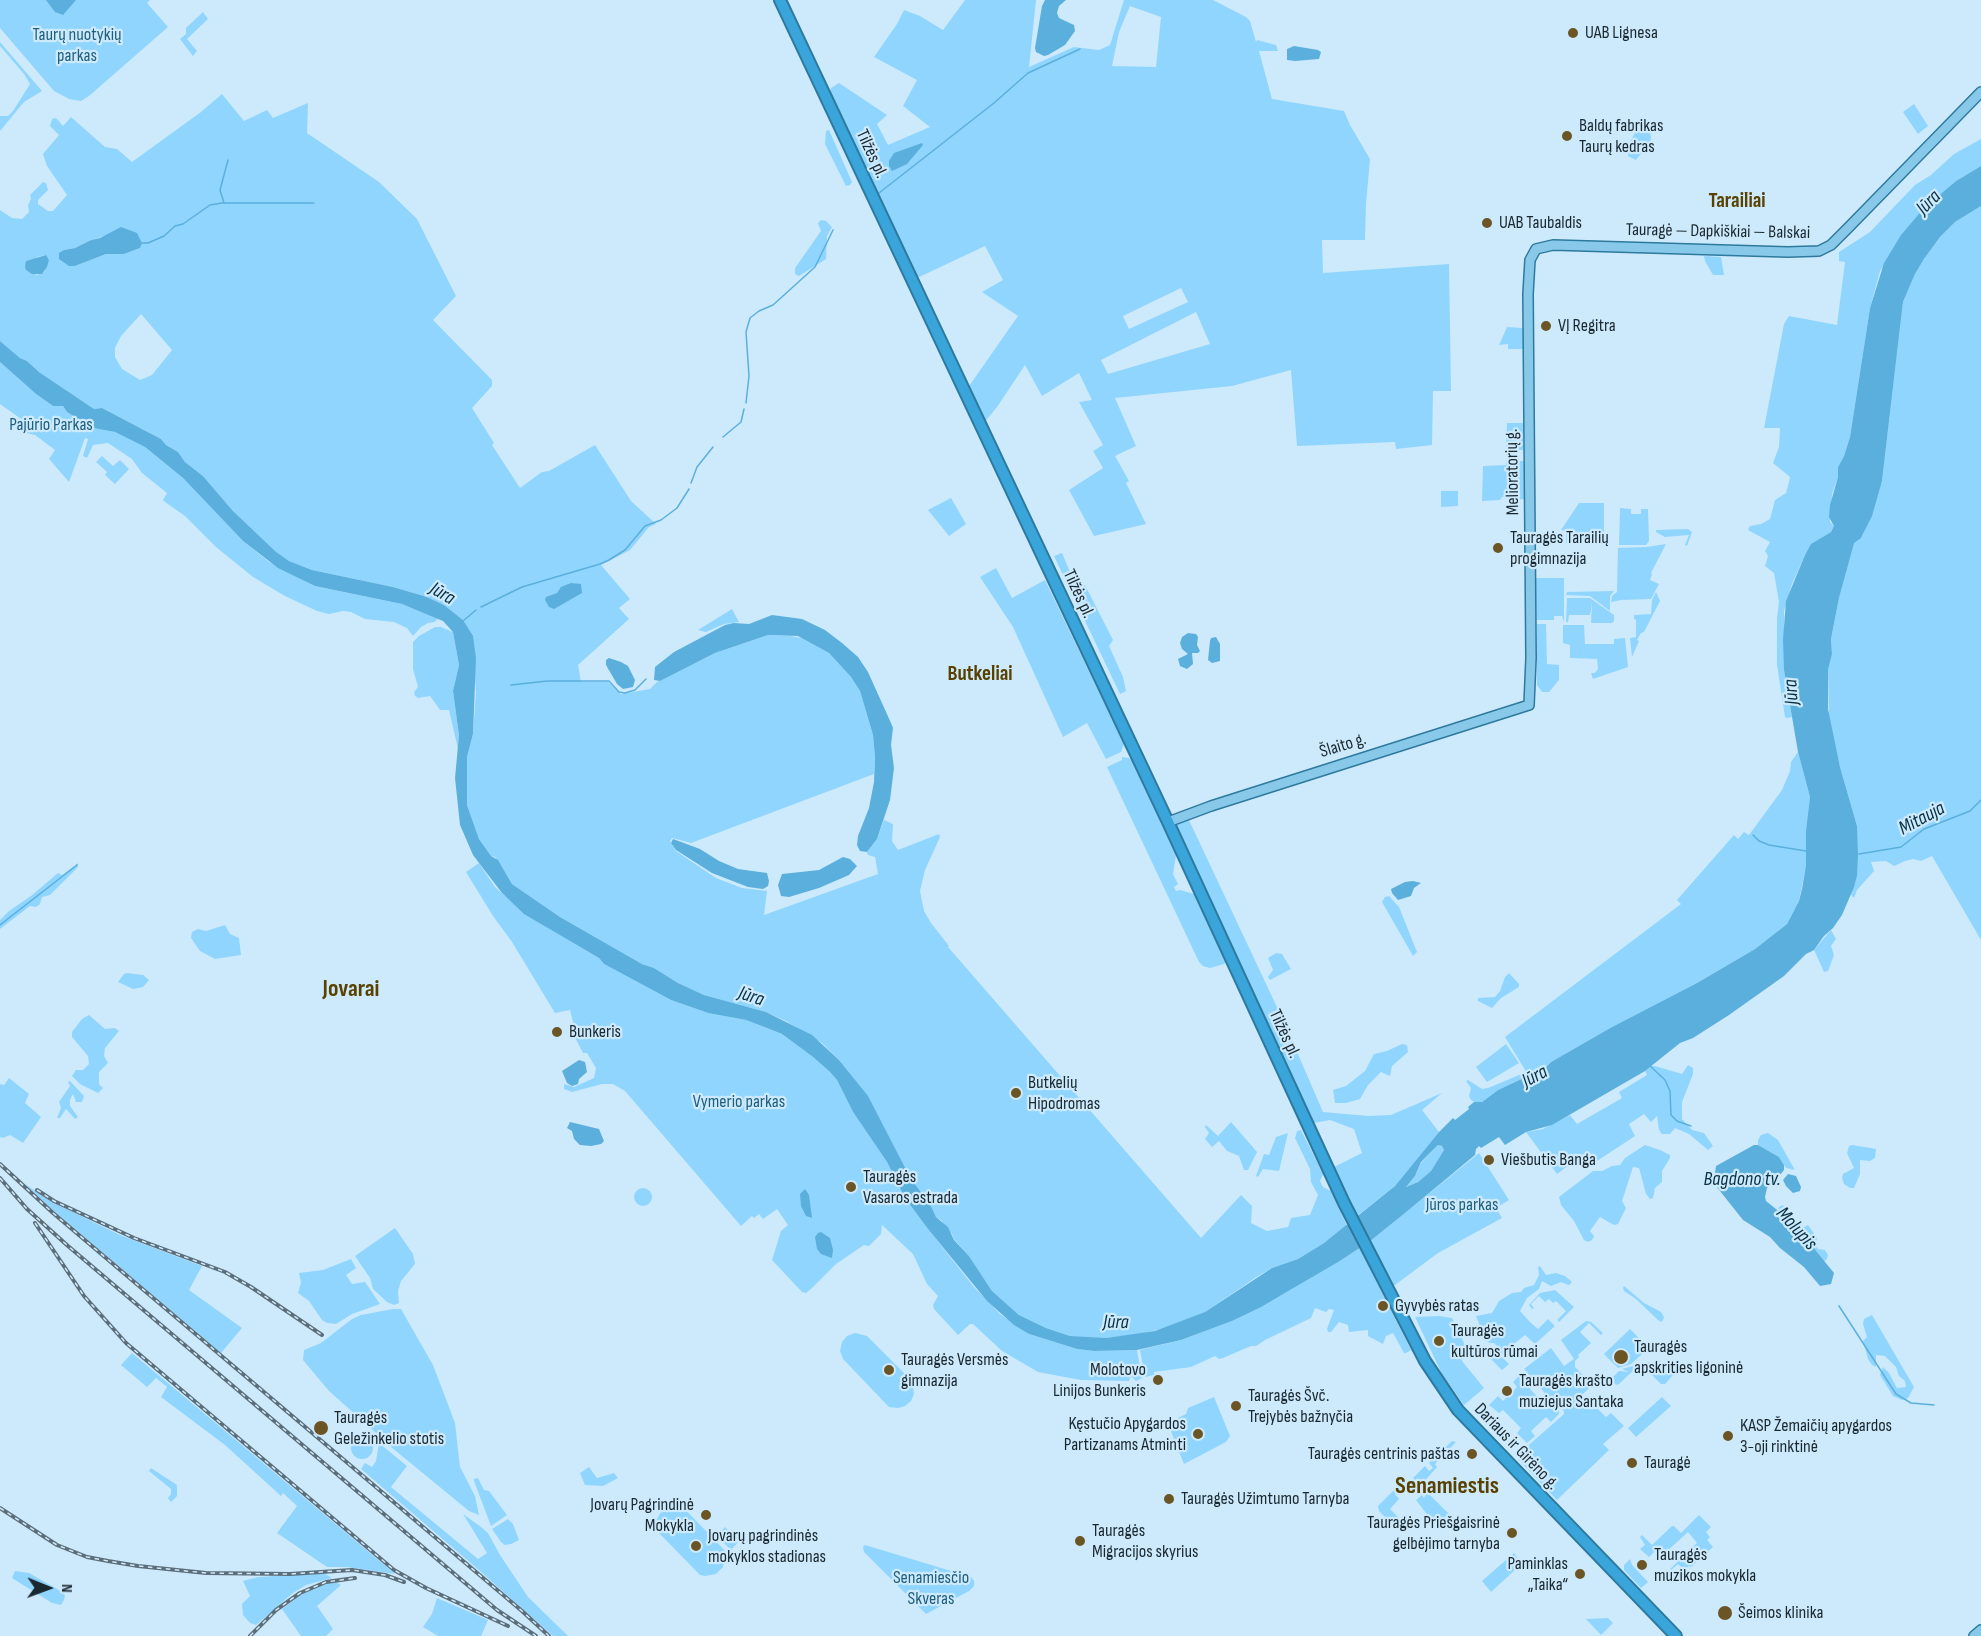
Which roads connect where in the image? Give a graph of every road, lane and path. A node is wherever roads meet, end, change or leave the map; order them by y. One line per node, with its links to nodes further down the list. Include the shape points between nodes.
1 (780, 0): 5 (highway, Tilžės pl.)
2 (1981, 92): 3 (main road, Tauragė — Dapkiškiai — Balskai, via 1835,241 1814,252)
3 (1543, 246): 4 (main road, Melioratorių g., via 1530,258 1527,294)
4 (1529, 705): 5 (main road, Šlaito g.)
5 (1167, 822): 6 (highway, Tilžės pl.)
6 (1369, 1254): 8 (highway, Dariaus ir Girėno g., via 1451,1403)
7 (1981, 1630): 9 (main road)
8 (1676, 1636)
9 (1974, 1636)

